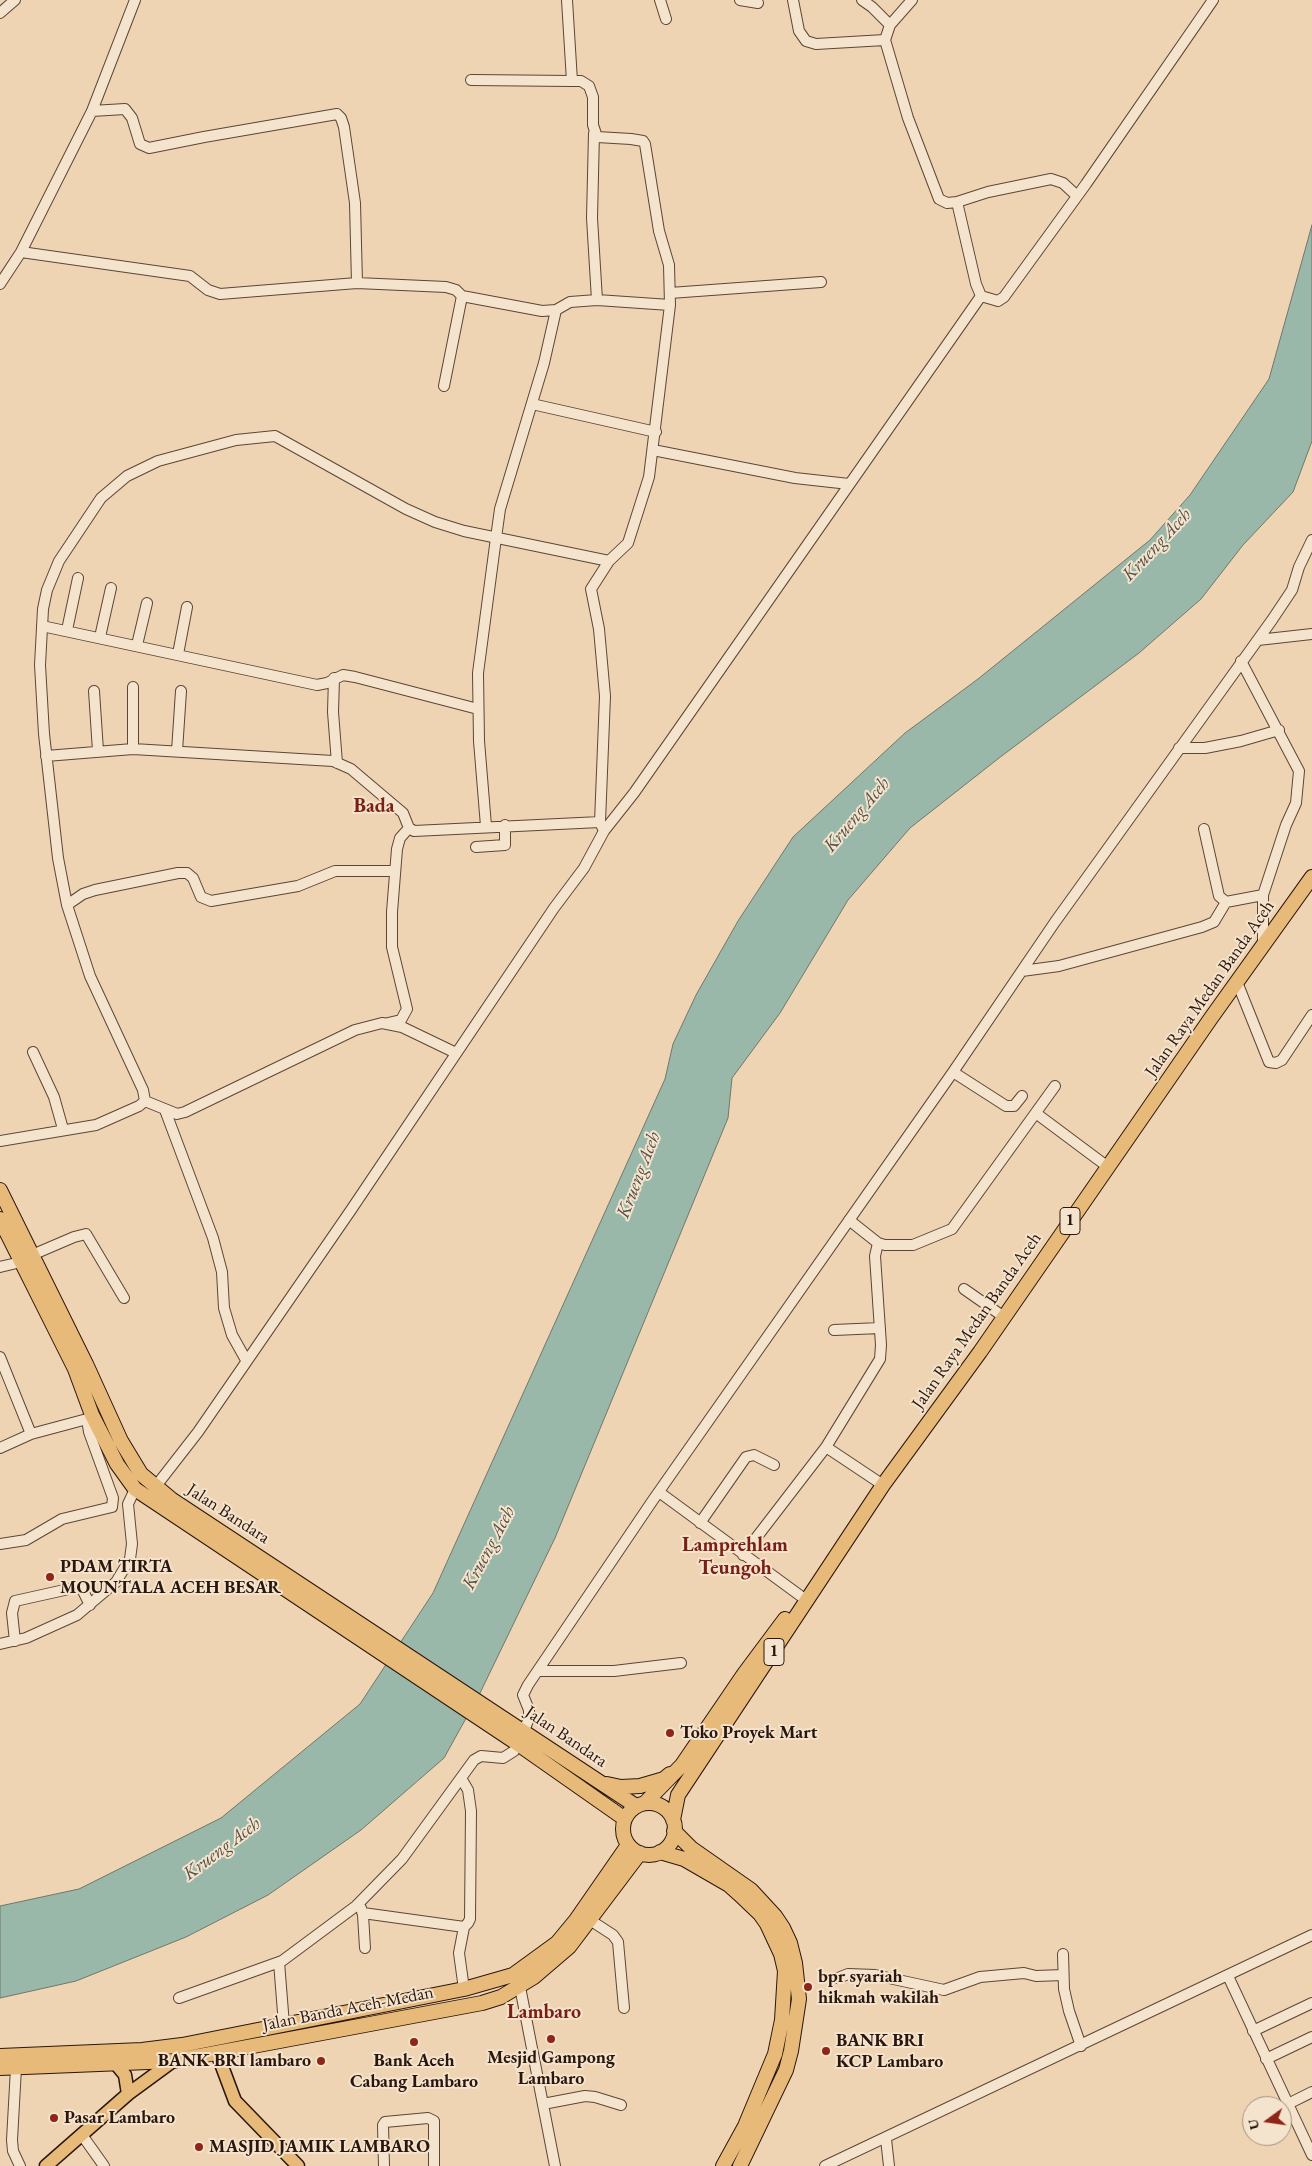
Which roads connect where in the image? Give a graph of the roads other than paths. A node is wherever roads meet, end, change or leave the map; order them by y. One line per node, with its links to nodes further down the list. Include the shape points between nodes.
1 (14, 0): 11 (street)
2 (135, 0): 17 (street)
3 (567, 0): 16 (street)
4 (660, 0): 12 (street)
5 (740, 0): 10 (street)
6 (792, 0): 14 (street, via 799,31 806,41 816,44)
7 (862, 0): 13 (street)
8 (912, 0): 13 (street)
9 (1213, 0): 19 (street)
10 (758, 3)
11 (0, 13)
12 (666, 19)
13 (890, 25): 14 (street)
14 (885, 40): 20 (street, via 934,190 942,202)
15 (471, 80): 16 (street)
16 (572, 82): 18 (street, via 586,82 591,90)
17 (92, 111): 21 (street); 23 (street, via 125,109 132,118 140,144 149,148 337,114 342,118 344,127 355,203)
18 (594, 133): 25 (street, via 597,137 631,138 645,144 659,231 669,266); 28 (street, via 592,218)
19 (1077, 196): 20 (street, via 1064,183 1051,179); 27 (street, via 1004,298 998,301)
20 (957, 202): 27 (street)
21 (22, 252): 23 (street, via 190,276 208,290 220,294); 24 (street)
22 (821, 282): 25 (street)
23 (357, 283): 26 (street, via 446,287)
24 (0, 284)
25 (670, 292): 29 (street)
26 (462, 296): 30 (street, via 542,311); 31 (street)
27 (981, 296): 35 (street)
28 (597, 300): 29 (street); 30 (street, via 570,302)
29 (670, 305): 33 (street)
30 (556, 310): 32 (street)
31 (444, 386)
32 (532, 404): 33 (street); 36 (street, via 500,509)
33 (656, 432): 34 (street)
34 (653, 450): 35 (street, via 796,478); 38 (street, via 649,477 628,543)
35 (849, 484): 65 (street, via 634,793)
36 (496, 538): 38 (street); 43 (street, via 435,522 406,509 280,438 251,437 158,461 111,488 56,567 47,590); 55 (street, via 478,673)
37 (1312, 540): 47 (street, via 1292,590)
38 (610, 561): 65 (street, via 591,589 605,696)
39 (78, 578): 44 (street)
40 (111, 588): 46 (street)
41 (147, 603): 48 (street)
42 (187, 607): 49 (street)
43 (42, 626): 44 (street); 61 (street, via 40,665)
44 (66, 630): 46 (street)
45 (1312, 634): 47 (street)
46 (100, 637): 48 (street)
47 (1258, 640): 50 (street)
48 (137, 645): 49 (street)
49 (178, 654): 51 (street, via 318,684)
50 (1241, 661): 56 (street); 57 (street)
51 (334, 678): 55 (street, via 343,675 355,677); 62 (street)
52 (133, 687): 58 (street)
53 (94, 691): 59 (street)
54 (180, 691): 60 (street)
55 (478, 709): 63 (street)
56 (1279, 730): 57 (street, via 1205,748); 71 (street, via 1299,771 1299,792)
57 (1179, 748): 75 (street)
58 (133, 749): 59 (street); 60 (street)
59 (98, 751): 61 (street)
60 (177, 751): 62 (street)
61 (46, 756): 73 (street)
62 (337, 762): 66 (street, via 351,769 403,813)
63 (486, 826): 64 (street); 66 (street, via 414,831)
64 (505, 826): 65 (street); 68 (street, via 505,845)
65 (602, 826): 80 (street, via 584,868)
66 (410, 828): 69 (street, via 400,838)
67 (1204, 829): 72 (street, via 1219,896)
68 (476, 847)
69 (395, 871): 73 (street, via 335,872 298,886 211,901 201,897 193,878 187,873 178,873 96,890); 78 (street, via 392,947 407,1009 401,1020)
70 (1312, 877): 74 (highway, Jalan Raya Medan Banda Aceh / 1)
71 (1263, 896): 72 (street); 74 (street)
72 (1226, 902): 75 (street, via 1214,922 1202,927 1059,966)
73 (67, 905): 84 (street, via 90,976 143,1090)
74 (1263, 947): 76 (highway, Jalan Raya Medan Banda Aceh / 1)
75 (1022, 971): 81 (street)
76 (1237, 982): 77 (street, via 1269,1062 1282,1060); 89 (highway, Jalan Raya Medan Banda Aceh / 1)
77 (1312, 1015)
78 (388, 1023): 80 (street); 85 (street, via 355,1030 185,1112 177,1114)
79 (33, 1052): 87 (street, via 54,1097)
80 (456, 1053): 102 (street)
81 (953, 1072): 83 (street, via 1006,1106 1014,1106); 92 (street)
82 (1055, 1086): 86 (street)
83 (1022, 1096)
84 (145, 1101): 85 (street); 87 (street, via 96,1125)
85 (165, 1110): 102 (street, via 213,1238 222,1272 224,1308 232,1335)
86 (1038, 1114): 89 (street); 93 (street, via 952,1229 914,1245)
87 (63, 1129): 88 (street)
88 (0, 1141)
89 (1108, 1167): 98 (highway, Jalan Raya Medan Banda Aceh / 1)
90 (0, 1190): 94 (highway, Jalan Bandara)
91 (0, 1219): 94 (highway, Jalan Bandara)
92 (848, 1220): 93 (street); 112 (street)
93 (878, 1243): 99 (street, via 875,1256)
94 (26, 1259): 95 (street); 97 (street, via 86,1234); 103 (highway, Jalan Bandara)
95 (0, 1267)
96 (964, 1289): 98 (street)
97 (124, 1298)
98 (1004, 1318): 109 (highway, Jalan Raya Medan Banda Aceh / 1)
99 (880, 1328): 100 (street); 106 (street, via 880,1359)
100 (834, 1330)
101 (0, 1357): 105 (street)
102 (246, 1360): 110 (street, via 198,1432)
103 (80, 1366): 104 (highway, Jalan Bandara); 110 (highway, Jalan Bandara, via 130,1458 141,1474)
104 (89, 1417): 105 (street); 111 (highway, Jalan Bandara); 114 (street)
105 (31, 1434): 107 (street)
106 (826, 1446): 109 (street); 118 (street)
107 (0, 1448)
108 (774, 1465): 116 (street, via 754,1456 746,1457)
109 (883, 1485): 119 (highway, Jalan Raya Medan Banda Aceh / 1)
110 (156, 1486): 113 (highway, Jalan Bandara)
111 (135, 1489): 113 (highway, Jalan Bandara); 115 (street)
112 (658, 1492): 116 (street); 125 (street)
113 (165, 1503): 126 (highway, Jalan Bandara); 127 (highway, Jalan Bandara)
114 (114, 1504): 115 (street); 117 (street, via 109,1509 62,1519 26,1540)
115 (128, 1504): 121 (street, via 132,1544 127,1568)
116 (700, 1523): 118 (street)
117 (0, 1544)
118 (743, 1555): 120 (street)
119 (829, 1566): 120 (highway, Jalan Raya Medan Banda Aceh / 1); 133 (highway, Jalan Raya Medan Banda Aceh / 1, via 678,1795)
120 (802, 1597): 128 (highway, Jalan Raya Medan Banda Aceh / 1)
121 (90, 1605): 122 (street, via 69,1619); 122 (street, via 78,1587 15,1601 12,1613)
122 (15, 1641): 123 (street)
123 (0, 1644)
124 (681, 1663): 125 (street, via 614,1671)
125 (538, 1671): 126 (street, via 523,1695 529,1710)
126 (524, 1731): 130 (highway, Jalan Bandara)
127 (518, 1744): 129 (street, via 503,1758 481,1756 474,1760); 132 (highway, Jalan Bandara)
128 (682, 1764): 130 (highway, via 664,1779 640,1786 621,1787); 131 (highway, Jalan Raya Medan Banda Aceh / 1)
129 (461, 1778): 136 (street, via 402,1859); 138 (street, via 468,1790 472,1842 470,1919)
130 (596, 1781): 131 (highway, Jalan Bandara)
131 (641, 1805): 132 (highway, 1); 133 (highway, via 662,1807)
132 (624, 1819): 134 (highway, via 623,1835)
133 (674, 1826): 135 (highway, 1, via 670,1844); 180 (highway, via 691,1848 751,1890 779,1922 796,1962 799,1999 791,2051)
134 (634, 1849): 135 (highway, via 653,1855); 137 (highway, Jalan Banda Aceh-Medan); 147 (highway, Jalan Banda Aceh-Medan, via 557,1943 513,1975)
135 (660, 1852): 179 (highway, via 684,1859 739,1894 767,1924 785,1971 782,2020 775,2054 745,2126)
136 (359, 1910): 138 (street); 140 (street); 142 (street)
137 (590, 1920): 146 (highway, Jalan Banda Aceh-Medan, via 569,1948); 150 (street, via 618,1942)
138 (464, 1926): 147 (street, via 459,1953)
139 (1312, 1935): 144 (street)
140 (365, 1948)
141 (1063, 1954): 143 (street)
142 (279, 1962): 148 (street); 151 (street)
143 (1063, 1975): 145 (street, via 1024,1973 980,1977 944,1990 875,1975 848,1974); 154 (street, via 1069,2011)
144 (1228, 1976): 152 (street); 154 (street)
145 (838, 1978)
146 (520, 1987): 155 (highway, Jalan Banda Aceh-Medan, via 482,2003); 166 (street)
147 (464, 1989): 151 (highway, Jalan Banda Aceh-Medan)
148 (179, 1998)
149 (1312, 2003): 152 (street)
150 (624, 2008)
151 (284, 2025): 156 (highway, Jalan Banda Aceh-Medan, via 150,2049)
152 (1253, 2031): 157 (street)
153 (1312, 2037): 157 (street)
154 (1080, 2046): 170 (street)
155 (217, 2053): 158 (highway, Jalan Banda Aceh-Medan); 172 (main road, via 235,2101)
156 (0, 2056)
157 (1266, 2059): 164 (street)
158 (173, 2061): 159 (highway, Jalan Banda Aceh-Medan); 163 (main road)
159 (116, 2064): 161 (highway, Jalan Banda Aceh-Medan); 163 (main road, via 125,2075)
160 (0, 2068): 161 (highway, Jalan Banda Aceh-Medan)
161 (16, 2068): 173 (street, via 12,2140)
162 (1312, 2092): 165 (street)
163 (128, 2094): 169 (main road)
164 (1284, 2096)
165 (1292, 2102)
166 (543, 2104): 167 (street, via 585,2096); 178 (street)
167 (621, 2105)
168 (1292, 2112): 171 (street)
169 (82, 2135): 174 (main road); 175 (street)
170 (886, 2139): 181 (street); 182 (street)
171 (1312, 2155)
172 (294, 2165)
173 (20, 2166)
174 (46, 2166)
175 (104, 2166)
176 (384, 2166): 177 (street, via 385,2122 428,2118 434,2121)
177 (434, 2166)
178 (555, 2166)
179 (723, 2166)
180 (740, 2166)
181 (825, 2166)
182 (889, 2166)

